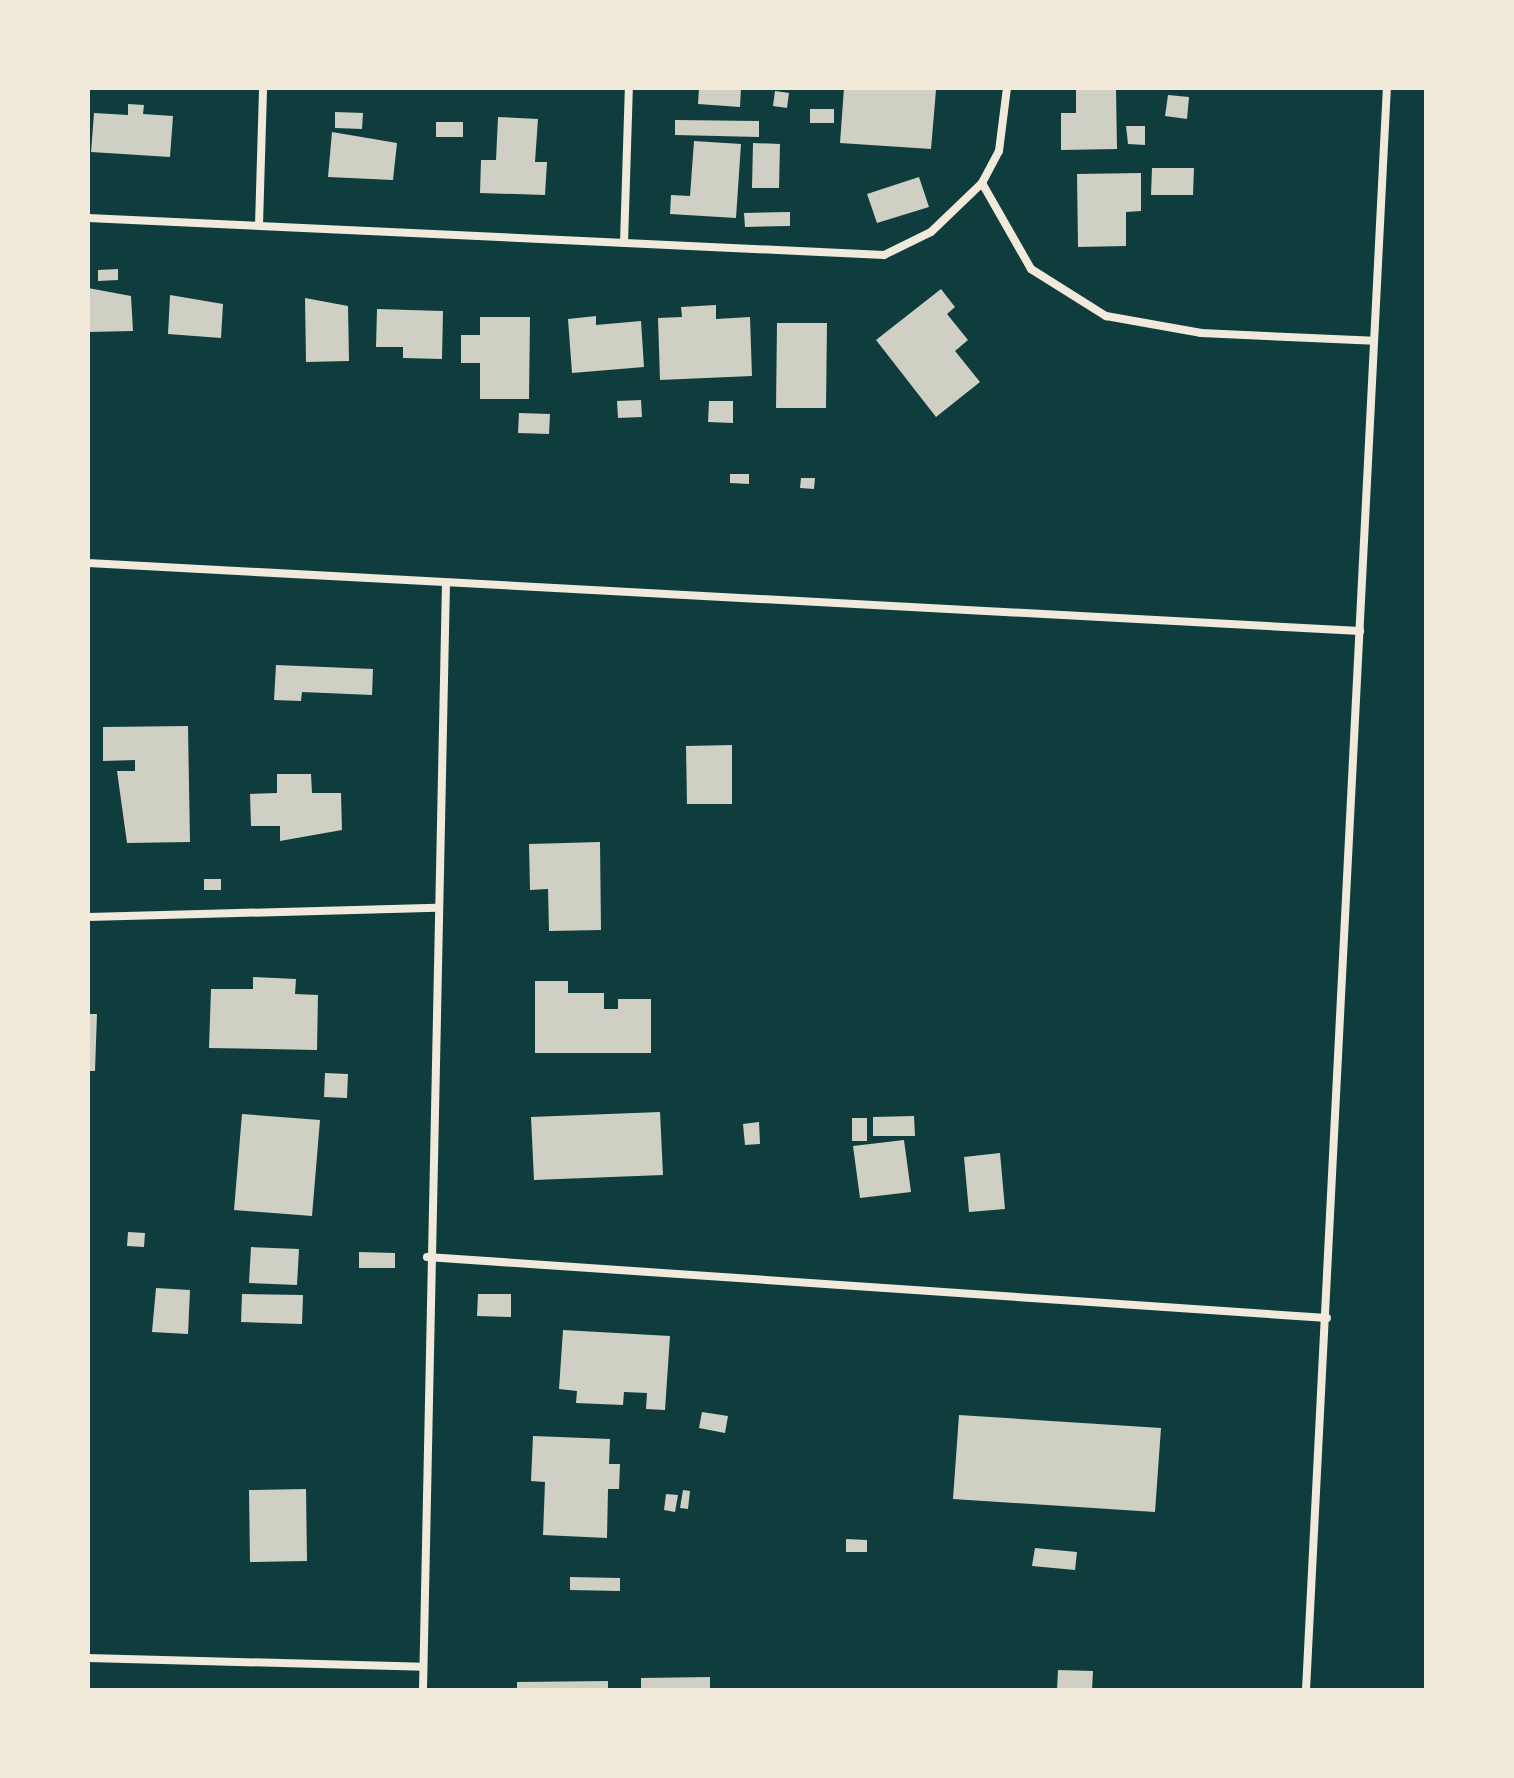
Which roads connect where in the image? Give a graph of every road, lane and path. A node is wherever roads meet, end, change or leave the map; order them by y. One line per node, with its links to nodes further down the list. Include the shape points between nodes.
1 (263, 88): 7 (street)
2 (629, 88): 8 (street)
3 (1007, 88): 5 (street, via 999,151)
4 (1387, 88): 9 (street)
5 (982, 183): 8 (street, via 931,232 884,255); 9 (street, via 1031,269 1106,316 1201,333)
6 (88, 218): 7 (street)
7 (259, 225): 8 (street)
8 (624, 243)
9 (1374, 341): 12 (street)
10 (88, 563): 11 (street)
11 (446, 583): 12 (street); 13 (street)
12 (1360, 631): 16 (street)
13 (437, 908): 14 (street); 15 (street)
14 (88, 917)
15 (427, 1257): 16 (street); 18 (street)
16 (1327, 1318): 20 (street)
17 (88, 1658): 18 (street)
18 (423, 1667): 19 (street)
19 (423, 1690)
20 (1306, 1690)

